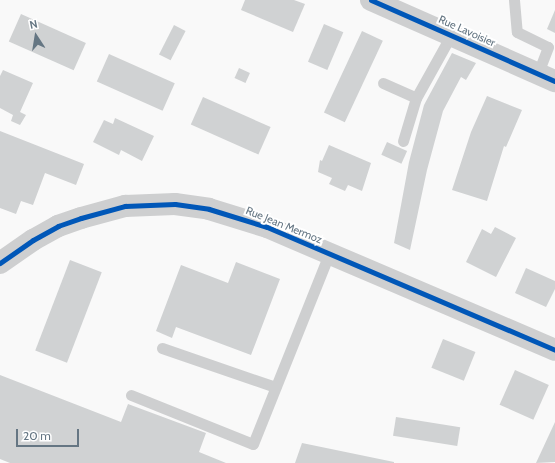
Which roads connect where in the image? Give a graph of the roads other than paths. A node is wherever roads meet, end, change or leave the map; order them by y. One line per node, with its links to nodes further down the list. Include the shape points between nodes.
1 (371, 0): 3 (street, Rue Lavoisier)
2 (514, 0): 4 (lane, via 517,32)
3 (451, 35): 5 (street, Rue Lavoisier); 7 (lane)
4 (552, 49): 5 (lane)
5 (547, 77)
6 (383, 83): 7 (lane)
7 (416, 98): 8 (lane)
8 (403, 141)
9 (329, 254): 10 (street, Rue Jean Mermoz, via 235,216 175,204 125,206 81,218 58,226); 12 (street, Rue Jean Mermoz); 13 (lane)
10 (0, 263)
11 (162, 348): 13 (lane)
12 (555, 350)
13 (275, 387): 14 (lane, via 253,444)
14 (131, 395)

